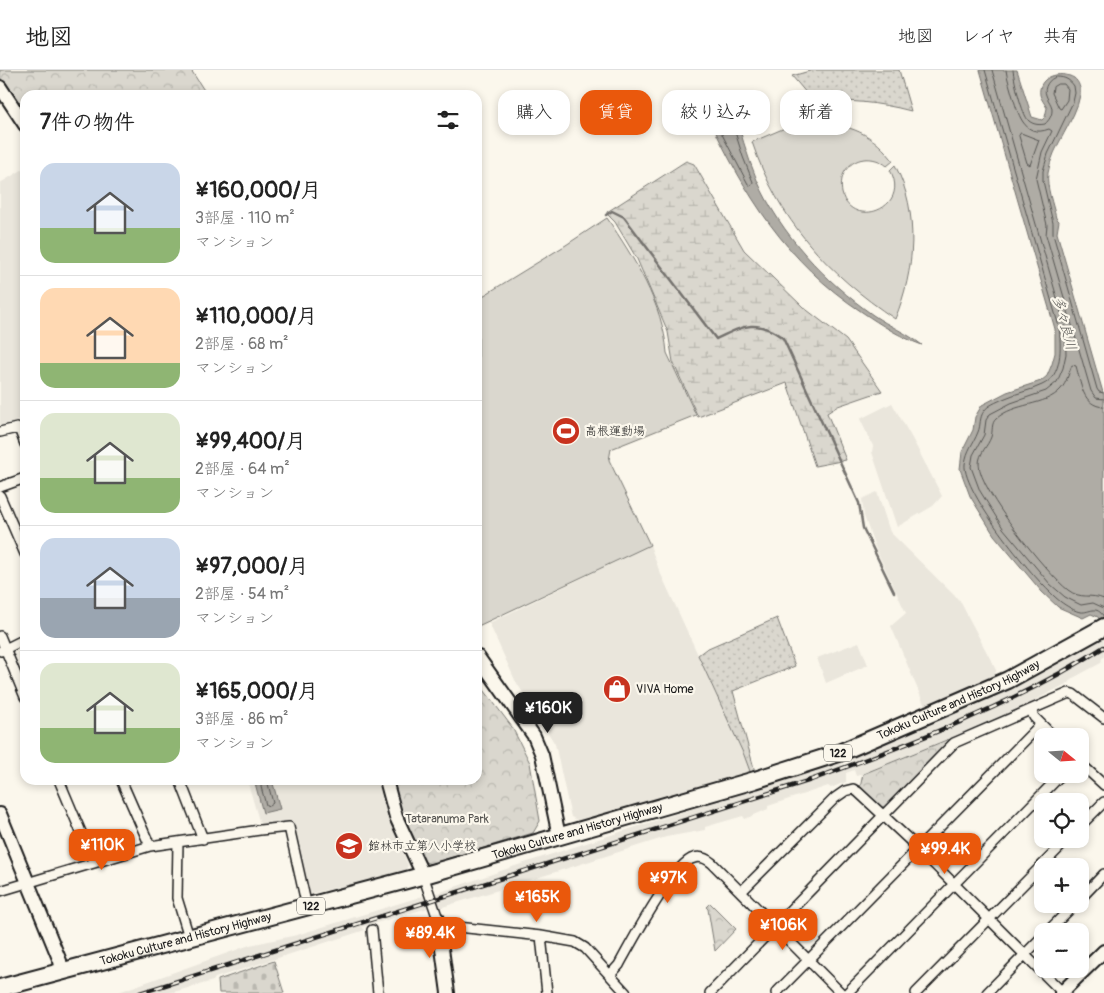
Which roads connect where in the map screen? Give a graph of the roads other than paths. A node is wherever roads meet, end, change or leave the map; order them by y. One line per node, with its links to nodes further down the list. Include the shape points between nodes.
1 (0, 87): 2 (street)
2 (20, 117)
3 (20, 431): 4 (street, via 17,428)
4 (0, 432)
5 (20, 480): 6 (street)
6 (0, 487)
7 (0, 496): 8 (street)
8 (20, 542)
9 (1102, 628): 30 (highway, Tokoku Culture and History Highway / 122, via 1008,680 849,750)
10 (0, 636): 12 (street)
11 (20, 641): 12 (street)
12 (2, 650): 14 (street)
13 (482, 663): 30 (street, via 534,736 542,755)
14 (20, 687)
15 (1031, 710): 16 (street, via 1069,693); 17 (street); 28 (street, via 954,743)
16 (1104, 718)
17 (1041, 724): 18 (street); 34 (street)
18 (1045, 728)
19 (1089, 771): 25 (street)
20 (1053, 783): 40 (street)
21 (61, 785): 36 (street)
22 (124, 785): 33 (street)
23 (182, 785): 31 (street)
24 (387, 785): 38 (street, via 396,817)
25 (1104, 785)
26 (1104, 802): 29 (street)
27 (0, 814): 39 (street)
28 (883, 815): 34 (street); 43 (street, via 856,790 845,790); 49 (street)
29 (1089, 817)
30 (559, 836): 38 (highway, Tokoku Culture and History Highway / 122)
31 (203, 839): 32 (street); 44 (street, via 289,827)
32 (178, 842): 33 (street); 52 (street, via 177,898)
33 (150, 846): 36 (street)
34 (918, 848): 40 (street); 56 (street)
35 (1059, 848): 46 (street)
36 (94, 863): 39 (street)
37 (1104, 874): 41 (street)
38 (423, 875): 44 (highway, Tokoku Culture and History Highway / 122); 47 (street)
39 (29, 882): 42 (street); 57 (street)
40 (954, 883): 46 (street); 68 (street)
41 (1089, 890)
42 (0, 891)
43 (741, 892): 49 (street); 58 (street, via 707,860 692,858 656,901)
44 (307, 907): 52 (highway, Tokoku Culture and History Highway / 122)
45 (1066, 913): 48 (street)
46 (989, 919): 55 (street); 69 (street)
47 (439, 922): 51 (street); 63 (street)
48 (1056, 923)
49 (776, 927): 56 (street); 65 (street)
50 (372, 930): 62 (street)
51 (541, 936): 58 (street, via 575,942); 64 (street)
52 (189, 937): 57 (highway, Tokoku Culture and History Highway / 122)
53 (1034, 945): 55 (street)
54 (1104, 950): 61 (street)
55 (1025, 955): 61 (street); 70 (street)
56 (809, 960): 66 (street); 67 (street)
57 (62, 971): 59 (highway, Tokoku Culture and History Highway / 122)
58 (610, 975): 60 (street)
59 (0, 988)
60 (623, 992)
61 (1062, 992)
62 (378, 993)
63 (448, 993)
64 (546, 993)
65 (710, 993)
66 (776, 993)
67 (841, 993)
68 (847, 993)
69 (916, 993)
70 (987, 993)

